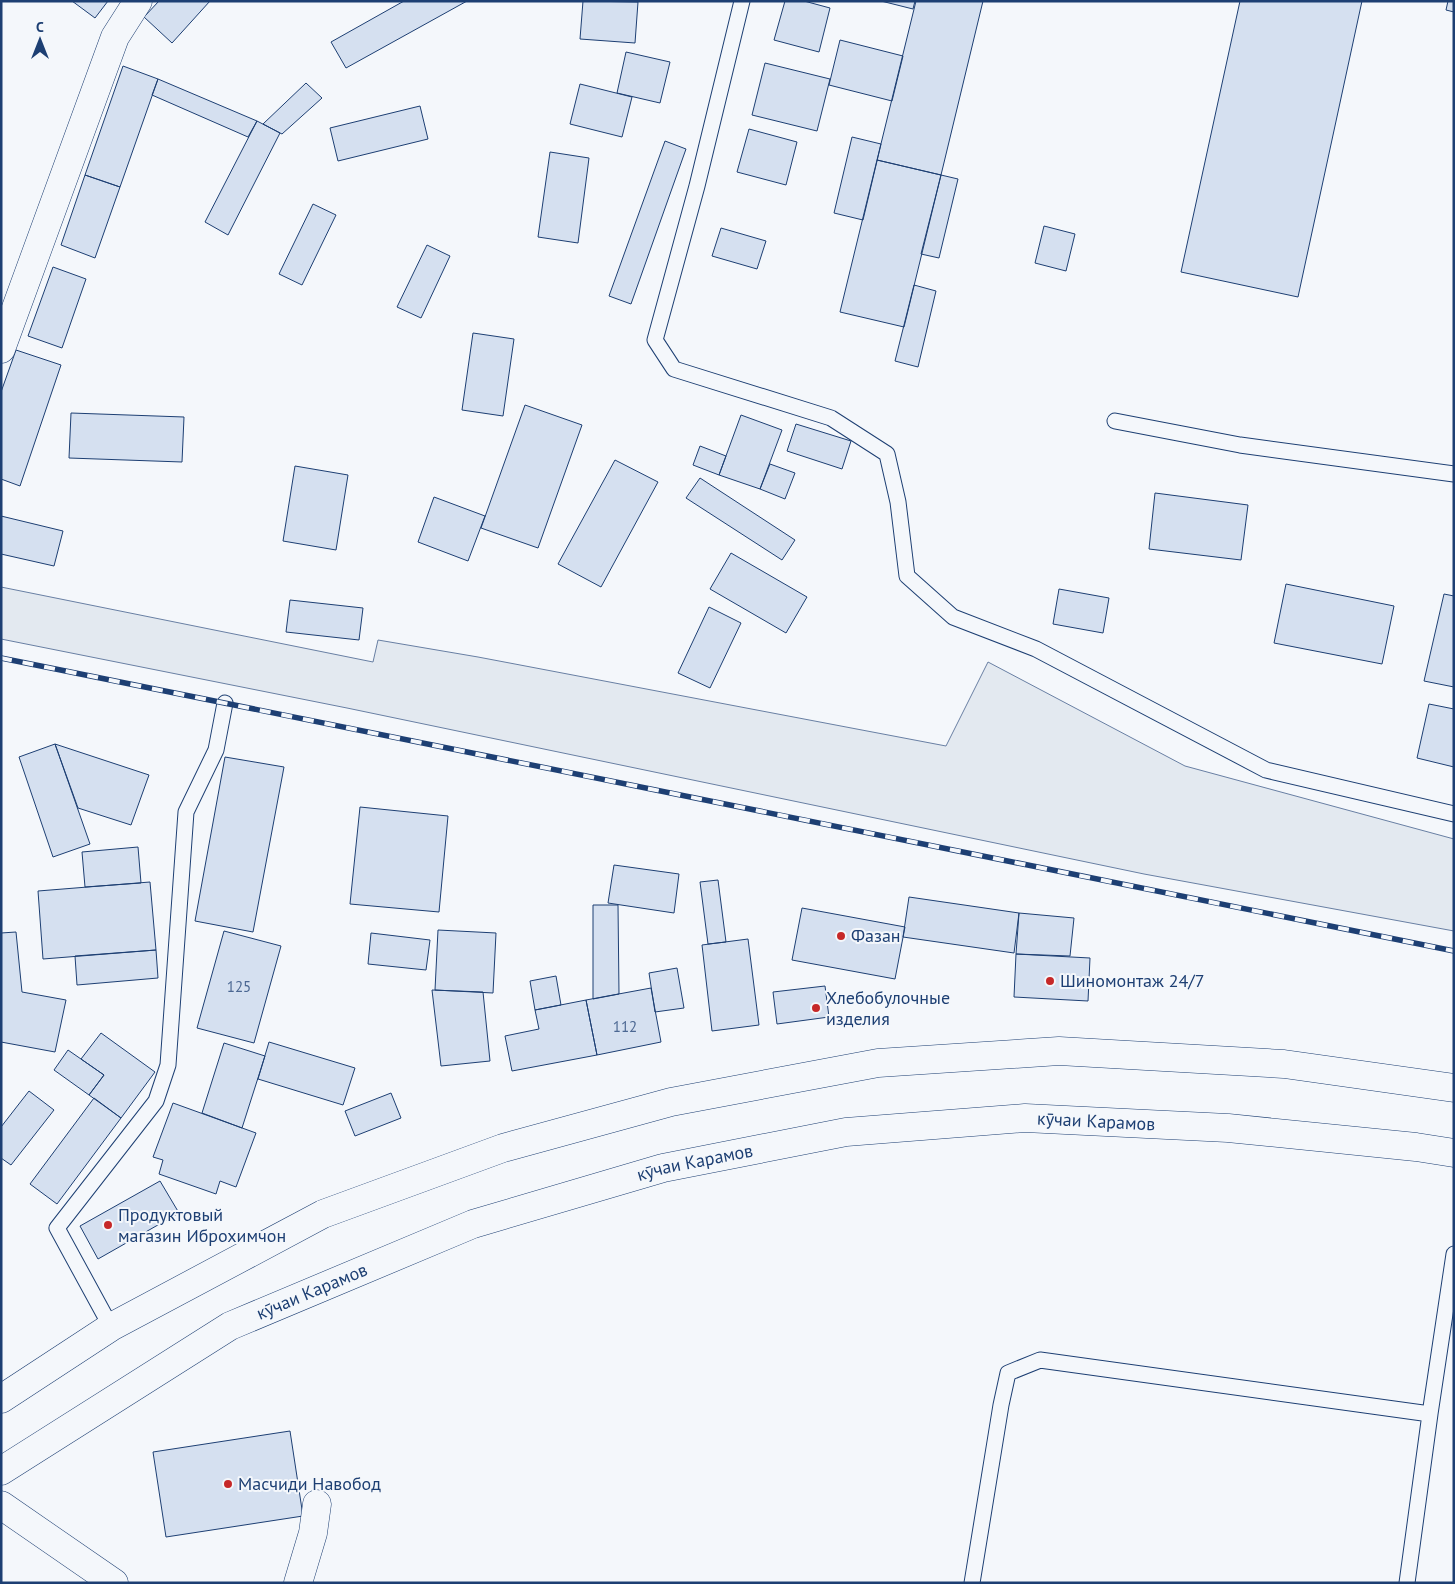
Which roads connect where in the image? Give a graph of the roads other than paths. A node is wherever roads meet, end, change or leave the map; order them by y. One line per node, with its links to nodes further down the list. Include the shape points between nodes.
1 (138, 1): 3 (main road, via 115,37)
2 (742, 1): 7 (lane, via 655,340 674,369 831,418 887,454 898,502 908,576 953,617 1036,650 1266,770)
3 (1, 349)
4 (1115, 421): 5 (lane, via 1240,445)
5 (1454, 474)
6 (225, 703): 11 (lane, via 216,750 186,812 168,1065 156,1101 57,1228)
7 (1454, 814)
8 (1454, 1088): 11 (main road, via 1284,1064 1058,1051 878,1062 670,1102 503,1148 323,1214)
9 (1454, 1153): 14 (main road, кӯчаи Карамов, via 1228,1128 1025,1118 846,1132 663,1168 473,1224 230,1326)
10 (1454, 1254): 13 (lane)
11 (111, 1328): 12 (main road)
12 (1, 1399)
13 (1430, 1414): 19 (lane, via 1040,1360 1008,1373); 20 (lane)
14 (1, 1471)
15 (317, 1504): 18 (main road, via 313,1533)
16 (1, 1505): 17 (main road)
17 (96, 1579)
18 (298, 1583)
19 (972, 1583)
20 (1407, 1583)

